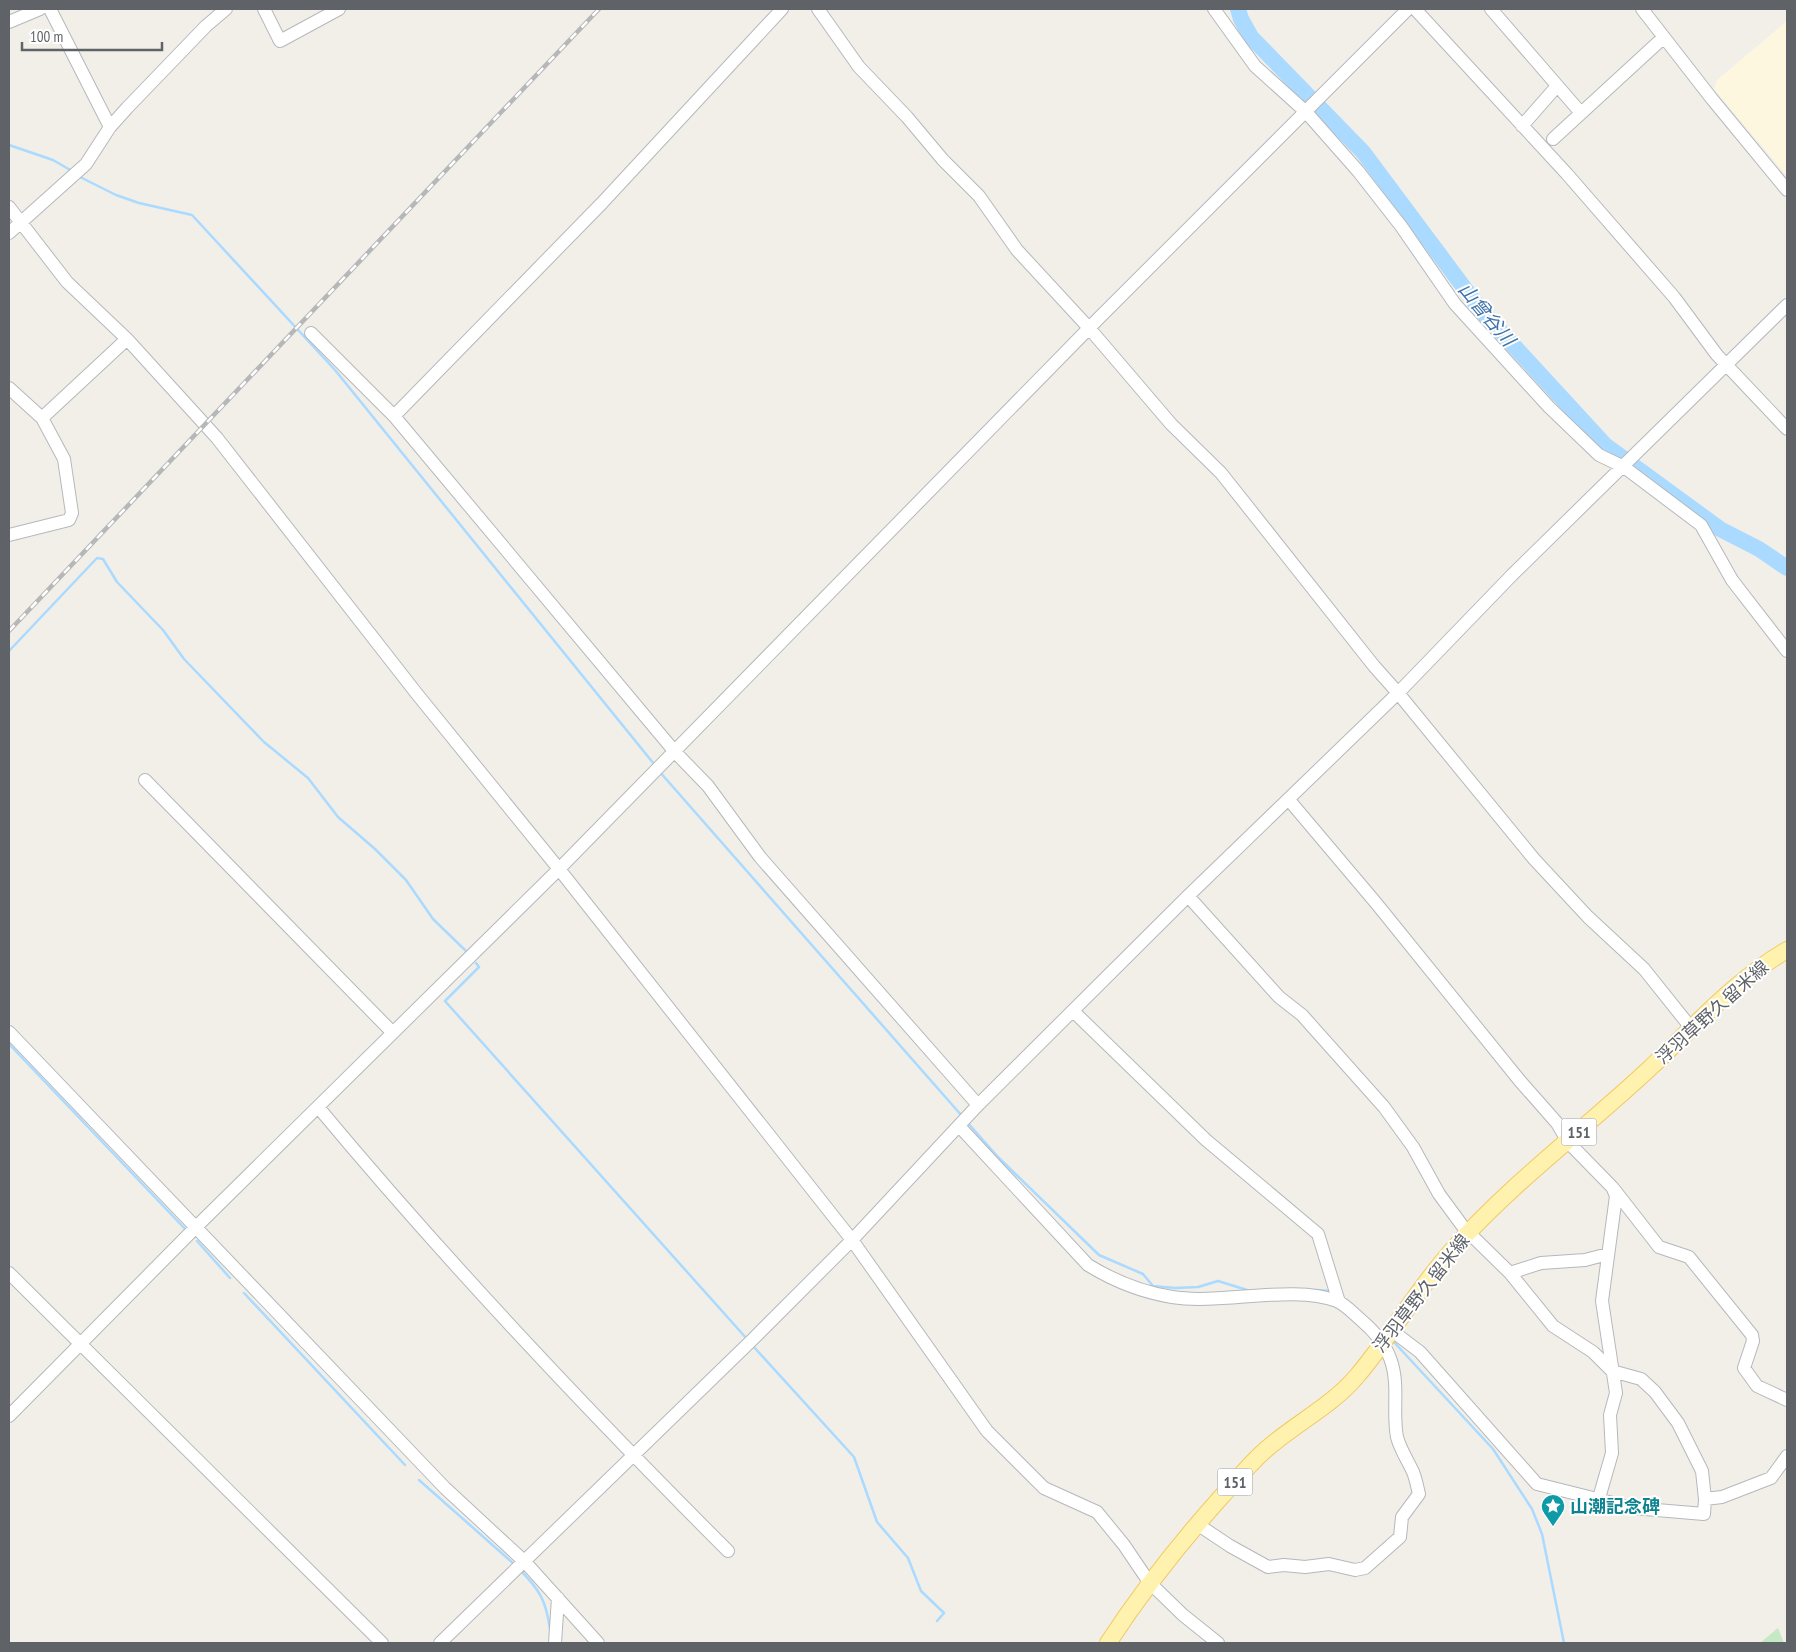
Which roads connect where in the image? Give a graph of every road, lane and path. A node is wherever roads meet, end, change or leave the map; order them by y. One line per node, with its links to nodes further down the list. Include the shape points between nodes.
1 (40, 9): 13 (street)
2 (50, 9): 19 (street)
3 (226, 9): 19 (street)
4 (264, 9): 5 (street, via 280,41)
5 (339, 9)
6 (782, 9): 31 (street, via 602,203)
7 (818, 9): 26 (street, via 859,67 979,196 1017,250)
8 (1214, 9): 16 (street, via 1255,66)
9 (1408, 9): 16 (street)
10 (1415, 9): 18 (street)
11 (1491, 9): 15 (street)
12 (1642, 9): 14 (street)
13 (14, 16)
14 (1664, 36): 17 (street); 21 (street)
15 (1557, 86): 17 (street); 18 (street)
16 (1312, 106): 26 (street); 34 (street, via 1455,304 1586,446 1599,455)
17 (1581, 113): 20 (street)
18 (1522, 126): 29 (street, via 1642,260)
19 (110, 127): 23 (street, via 86,164)
20 (1553, 139)
21 (1787, 190)
22 (9, 207): 23 (street)
23 (20, 222): 24 (street); 28 (street, via 67,282)
24 (9, 233)
25 (1787, 305): 29 (street)
26 (1089, 328): 37 (street, via 1171,424 1221,473); 38 (street)
27 (311, 333): 31 (street)
28 (127, 338): 32 (street); 41 (street, via 217,438)
29 (1727, 366): 33 (street); 34 (street)
30 (9, 388): 32 (street)
31 (394, 416): 38 (street)
32 (42, 418): 35 (street, via 64,459 72,513 69,520)
33 (1787, 429)
34 (1627, 464): 36 (street, via 1702,525 1729,576); 37 (street, via 1512,575)
35 (9, 536)
36 (1787, 651)
37 (1398, 693): 40 (street); 45 (street, via 1534,859 1588,917 1644,969)
38 (675, 752): 41 (street); 48 (street, via 708,786 760,857)
39 (145, 780): 47 (street)
40 (1289, 800): 42 (street); 51 (street, via 1557,1123)
41 (559, 869): 47 (street); 55 (street)
42 (1188, 896): 44 (street); 54 (street, via 1279,997 1302,1015 1384,1108 1413,1147 1439,1194)
43 (1787, 950): 45 (main road, 浮羽草野久留米線 / 151, via 1756,969)
44 (1074, 1012): 48 (street); 59 (street, via 1206,1140 1318,1234)
45 (1692, 1029): 51 (main road, 浮羽草野久留米線 / 151)
46 (9, 1032): 53 (street)
47 (393, 1033): 49 (street)
48 (978, 1105): 50 (street)
49 (318, 1107): 53 (street); 66 (street, via 389,1192)
50 (959, 1126): 55 (street); 59 (street, via 1088,1265 1113,1280 1173,1298 1306,1295)
51 (1568, 1142): 52 (street); 54 (main road, 浮羽草野久留米線 / 151)
52 (1613, 1188): 56 (street, via 1616,1196); 63 (street, via 1659,1246 1689,1257 1717,1290 1752,1335 1744,1368 1757,1386)
53 (196, 1227): 61 (street); 71 (street)
54 (1468, 1232): 57 (street); 60 (main road, 浮羽草野久留米線 / 151)
55 (852, 1240): 66 (street); 72 (street, via 987,1431 1044,1488 1097,1512)
56 (1608, 1254): 57 (street, via 1585,1260 1541,1263); 62 (street, via 1602,1301)
57 (1510, 1272): 62 (street, via 1553,1326 1593,1352)
58 (9, 1273): 61 (street)
59 (1339, 1302): 60 (street, via 1375,1332)
60 (1388, 1334): 67 (street, via 1420,1352 1537,1484); 69 (main road, 浮羽草野久留米線 / 151, via 1358,1375 1341,1392 1260,1454); 69 (street, via 1395,1381 1397,1438 1414,1474 1419,1494 1402,1517 1400,1537 1370,1564 1355,1570 1329,1564 1305,1568 1268,1566)
61 (80, 1344): 64 (street); 74 (street)
62 (1612, 1371): 67 (street, via 1616,1393 1610,1416 1612,1453); 68 (street, via 1641,1379 1678,1423 1702,1471)
63 (1787, 1400)
64 (9, 1416)
65 (1787, 1456): 68 (street, via 1771,1478 1722,1497)
66 (633, 1457): 70 (street); 71 (street)
67 (1599, 1498): 68 (street, via 1633,1508 1704,1514)
68 (1705, 1499)
69 (1197, 1524): 72 (main road, 浮羽草野久留米線 / 151)
70 (728, 1551)
71 (520, 1567): 73 (street); 75 (street)
72 (1149, 1582): 78 (main road, 浮羽草野久留米線 / 151); 79 (street, via 1182,1615)
73 (558, 1598): 76 (street); 77 (street)
74 (382, 1643)
75 (440, 1643)
76 (555, 1643)
77 (598, 1643)
78 (1108, 1643)
79 (1218, 1643)

